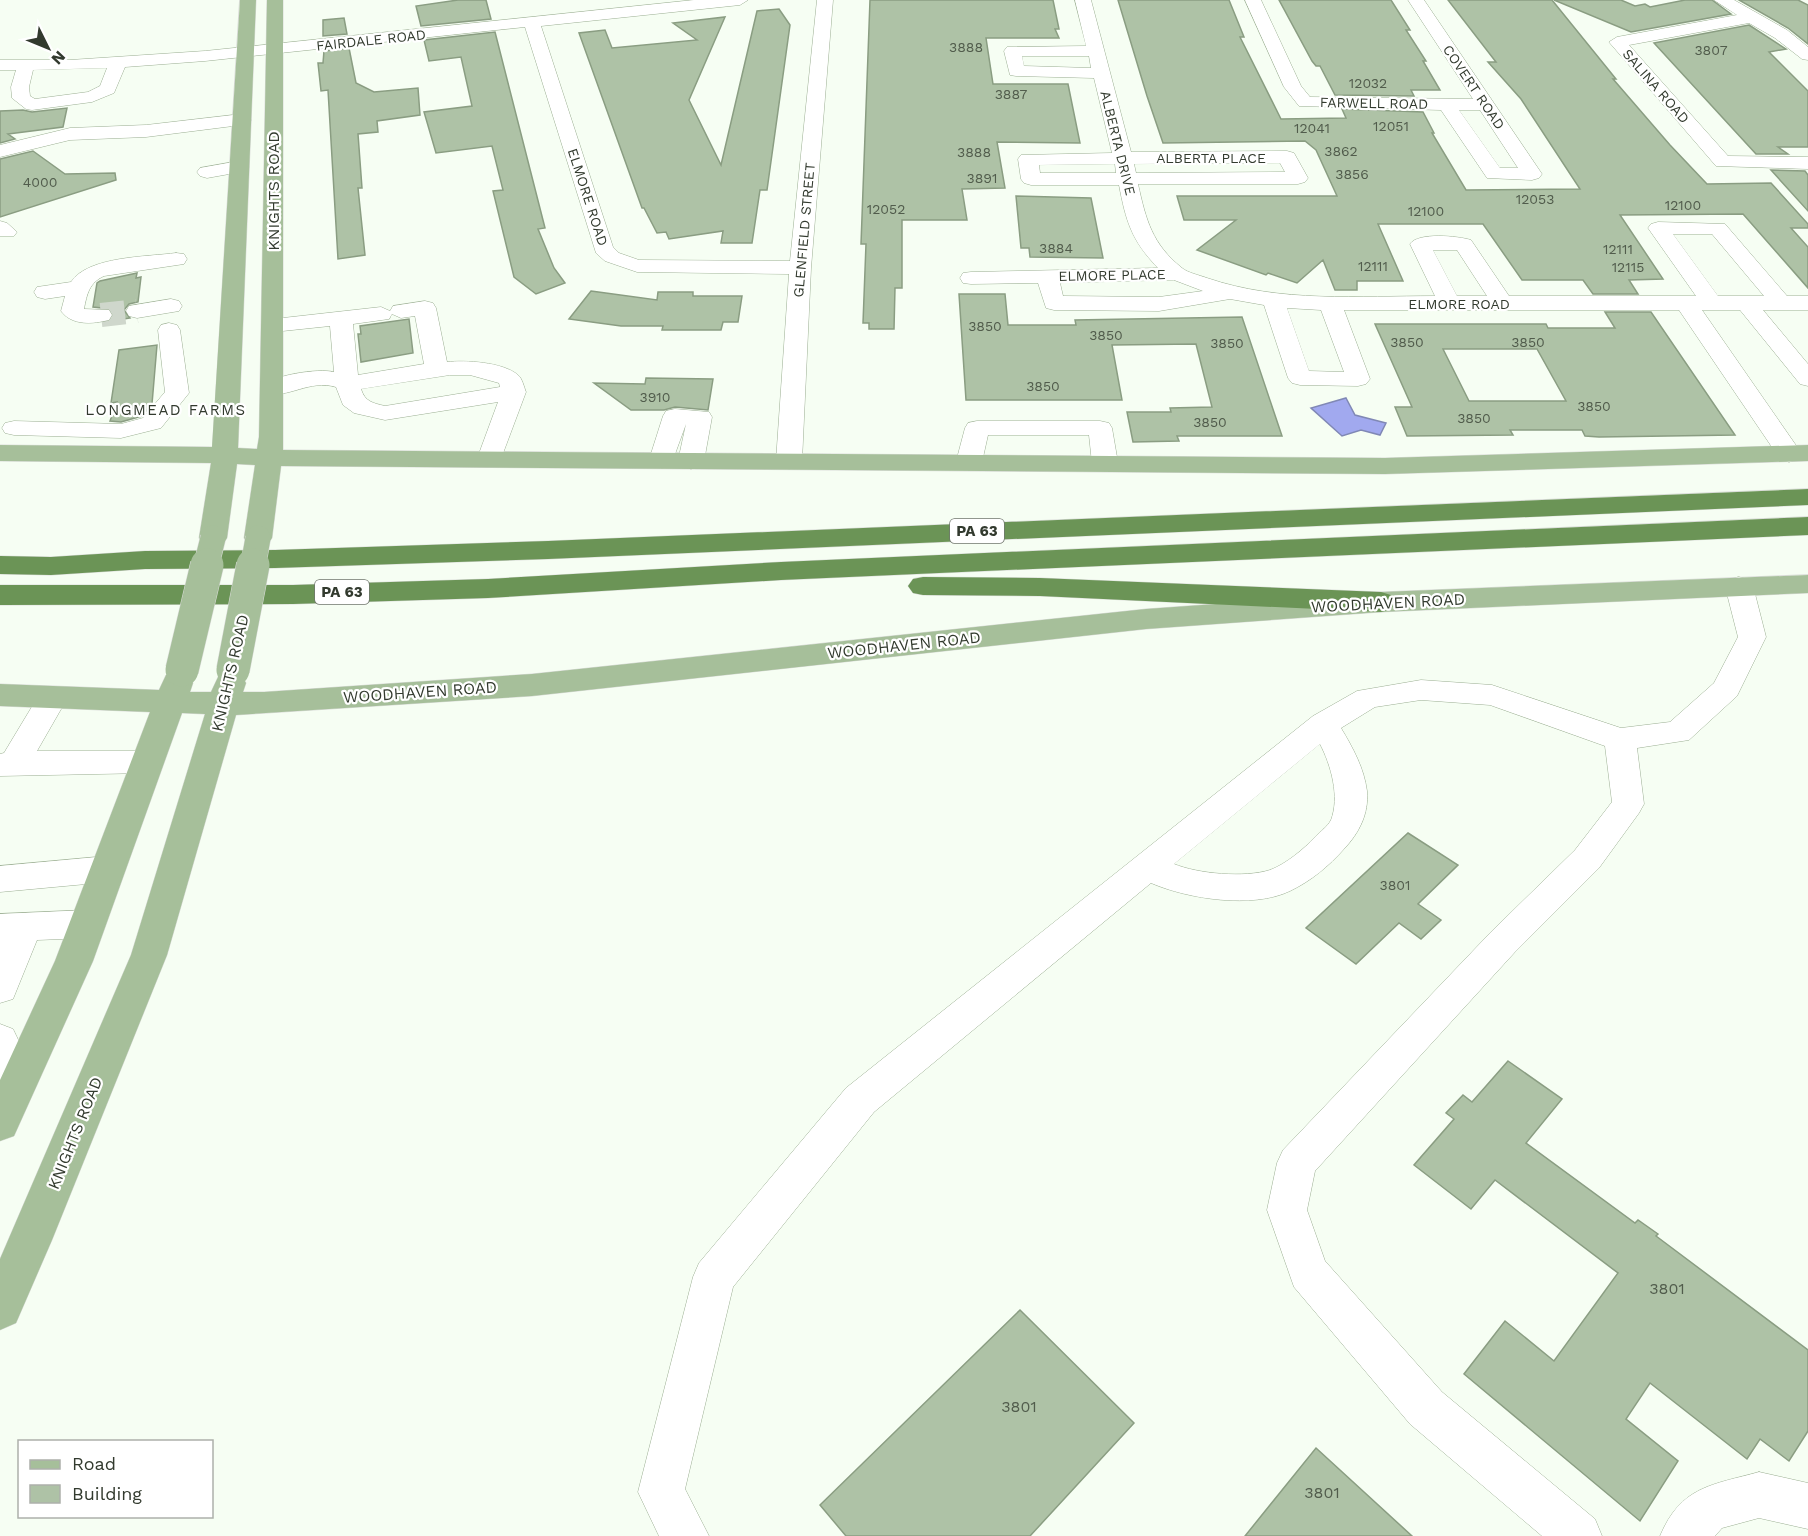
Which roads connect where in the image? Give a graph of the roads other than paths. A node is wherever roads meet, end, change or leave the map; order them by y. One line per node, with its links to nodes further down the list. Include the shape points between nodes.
1 (248, 0): 13 (main road, KNIGHTS ROAD)
2 (275, 0): 11 (main road, KNIGHTS ROAD)
3 (740, 0): 10 (street, FAIRDALE ROAD)
4 (825, 0): 35 (street, GLENFIELD STREET)
5 (1083, 0): 12 (street, ALBERTA DRIVE)
6 (1253, 0): 24 (street, FARWELL ROAD, via 1293,87 1305,102)
7 (1416, 0): 25 (street, COVERT ROAD)
8 (1722, 0): 9 (street)
9 (1753, 17): 14 (street); 30 (street, SALINA ROAD, via 1617,42 1723,162)
10 (532, 22): 11 (street, FAIRDALE ROAD); 35 (street, ELMORE ROAD, via 603,249 612,257 638,266)
11 (274, 50): 13 (street, FAIRDALE ROAD); 29 (main road, KNIGHTS ROAD)
12 (1095, 51): 18 (street, ALBERTA DRIVE); 18 (street, via 1012,51 1016,71)
13 (246, 53): 17 (street, FAIRDALE ROAD); 22 (main road, KNIGHTS ROAD)
14 (1808, 55)
15 (0, 65): 16 (street, FAIRDALE ROAD)
16 (26, 65): 17 (street, FAIRDALE ROAD); 21 (street)
17 (115, 71): 19 (street); 21 (street, via 108,89 92,97 32,105 21,98)
18 (1101, 73): 28 (street, ALBERTA DRIVE)
19 (66, 83)
20 (43, 85): 21 (street)
21 (20, 87)
22 (243, 99): 23 (street); 26 (main road, KNIGHTS ROAD)
23 (222, 101)
24 (1446, 104): 25 (street, FARWELL ROAD); 25 (street, COVERT ROAD, via 1494,174 1532,174)
25 (1485, 105)
26 (242, 120): 27 (street, via 146,131 70,134); 31 (main road, KNIGHTS ROAD)
27 (0, 151)
28 (1123, 158): 33 (street, ALBERTA DRIVE); 33 (street, ALBERTA PLACE, via 1028,159 1031,179); 33 (street, ALBERTA PLACE, via 1287,157 1298,178)
29 (274, 160): 31 (main road); 54 (main road, KNIGHTS ROAD)
30 (1808, 163)
31 (239, 166): 32 (street); 55 (main road, KNIGHTS ROAD)
32 (207, 172)
33 (1128, 179): 36 (street, ALBERTA DRIVE, via 1142,236)
34 (176, 259): 39 (street, via 99,270 87,274)
35 (801, 268): 69 (street, GLENFIELD STREET)
36 (1176, 274): 37 (street, ELMORE PLACE); 41 (street, ELMORE ROAD)
37 (1047, 276): 38 (street, ELMORE PLACE); 41 (street, via 1054,303 1160,304)
38 (971, 278)
39 (78, 287): 40 (street); 52 (street, via 72,311 79,316)
40 (45, 292)
41 (1230, 293): 42 (street, ELMORE ROAD)
42 (1273, 300): 43 (street, ELMORE ROAD); 43 (street, via 1300,378 1358,379)
43 (1330, 303): 48 (street, ELMORE ROAD)
44 (1686, 303): 45 (street, ELMORE ROAD); 49 (street, ELMORE ROAD); 63 (street)
45 (1712, 303): 46 (street, ELMORE ROAD); 50 (street, via 1658,228 1718,228)
46 (1746, 303): 50 (street, ELMORE ROAD); 57 (street)
47 (1808, 303): 50 (street, ELMORE ROAD)
48 (1450, 304): 49 (street, ELMORE ROAD); 49 (street, via 1421,243 1464,244)
49 (1503, 304)
50 (1782, 304)
51 (137, 311): 61 (street, via 170,318 177,393 152,423 121,431)
52 (101, 315)
53 (342, 327): 54 (street); 56 (street, via 425,308); 58 (street)
54 (273, 330): 55 (main road); 59 (main road, KNIGHTS ROAD)
55 (230, 341): 64 (main road, KNIGHTS ROAD)
56 (437, 370): 58 (street); 60 (street, via 463,366 492,370 508,379)
57 (1808, 379)
58 (346, 383): 59 (street, via 325,377); 60 (street, via 352,400 363,408 385,413)
59 (273, 388): 65 (main road, KNIGHTS ROAD)
60 (514, 392): 66 (street)
61 (14, 416)
62 (0, 453): 64 (main road)
63 (1798, 454): 71 (main road, via 1416,465)
64 (225, 455): 65 (main road); 84 (main road, KNIGHTS ROAD, bridge, via 213,538 182,670)
65 (270, 457): 66 (main road); 85 (main road, KNIGHTS ROAD, bridge, via 234,670)
66 (490, 459): 67 (main road)
67 (662, 460): 68 (main road); 68 (street, via 675,416 700,417)
68 (691, 460): 69 (main road)
69 (789, 461): 70 (main road)
70 (969, 462): 71 (main road); 71 (street, via 977,428 1100,428)
71 (1105, 463)
72 (1808, 498): 75 (highway, PA 63, via 548,550)
73 (1808, 526): 77 (highway, PA 63, via 793,571)
74 (0, 549): 75 (highway)
75 (145, 560): 76 (highway, PA 63)
76 (0, 565)
77 (618, 584): 80 (highway, PA 63, via 169,597); 81 (highway, via 1040,587)
78 (1808, 584): 79 (main road, WOODHAVEN ROAD)
79 (1740, 586): 81 (main road, WOODHAVEN ROAD); 87 (street, via 1752,637 1726,689 1678,732)
80 (0, 595)
81 (1381, 602): 85 (main road, WOODHAVEN ROAD, via 1146,619 532,685)
82 (0, 695): 83 (main road, WOODHAVEN ROAD)
83 (53, 698): 84 (main road, WOODHAVEN ROAD); 89 (street)
84 (170, 702): 85 (main road, WOODHAVEN ROAD); 88 (main road, KNIGHTS ROAD)
85 (224, 704): 99 (main road, KNIGHTS ROAD, via 149,955)
86 (1324, 724): 87 (street, via 1368,698 1421,690 1492,695); 90 (street); 90 (street, via 1342,756 1352,793 1346,826 1316,858 1278,882 1235,888 1182,882)
87 (1620, 739): 102 (street, via 1628,804 1587,860 1503,942 1297,1163 1287,1210 1309,1274 1426,1408)
88 (147, 762): 89 (street); 91 (main road, KNIGHTS ROAD)
89 (7, 764)
90 (1147, 867): 101 (street, via 860,1100 714,1277 661,1492)
91 (108, 869): 92 (street); 93 (main road, KNIGHTS ROAD)
92 (0, 879)
93 (88, 924): 94 (street); 97 (main road, KNIGHTS ROAD)
94 (13, 927): 95 (street)
95 (0, 988)
96 (0, 1040): 97 (street)
97 (19, 1081): 98 (main road, KNIGHTS ROAD)
98 (0, 1123)
99 (0, 1308)
100 (1808, 1506): 103 (street, via 1759,1495 1708,1509)
101 (684, 1536)
102 (1578, 1536)
103 (1684, 1536)

